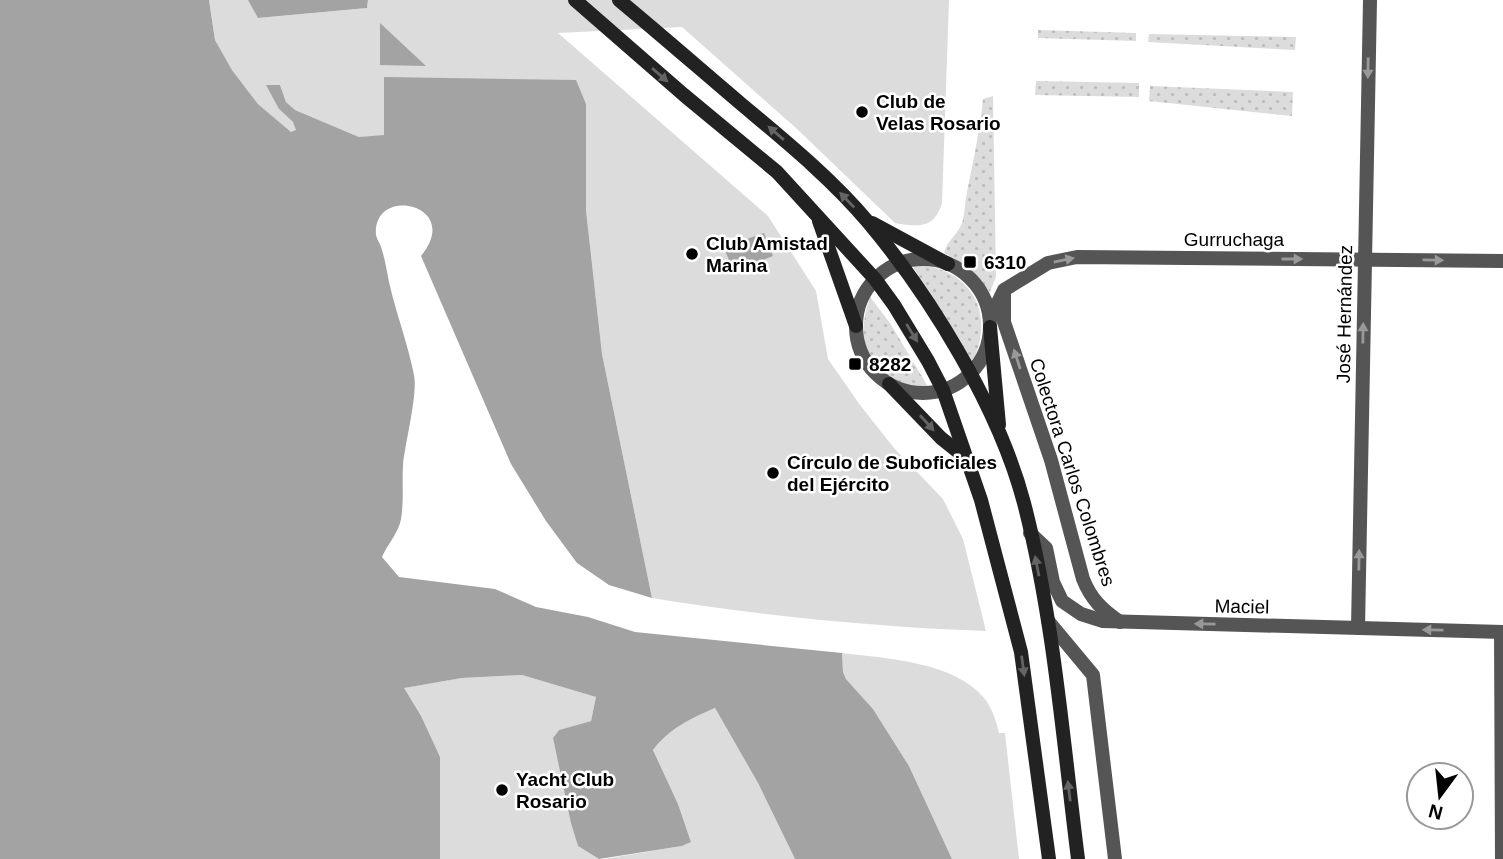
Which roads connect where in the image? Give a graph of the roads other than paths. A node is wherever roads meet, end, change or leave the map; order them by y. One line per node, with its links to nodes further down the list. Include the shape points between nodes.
1 (575, 0): 4 (main road, one-way to 4, via 777,172)
2 (620, 0): 5 (main road, one-way to 2, via 781,138)
3 (1370, 0): 6 (street, José Hernández, one-way to 6)
4 (816, 213): 10 (main road); 12 (main road)
5 (867, 221): 8 (main road); 9 (main road)
6 (1364, 259): 7 (street, Gurruchaga, one-way to 7); 11 (street, Gurruchaga, one-way to 6, via 1004,290 1048,263 1077,257); 21 (street, José Hernández, one-way to 6)
7 (1503, 261)
8 (900, 263): 9 (street, via 928,259); 10 (street); 13 (main road)
9 (947, 264): 11 (street, via 975,284)
10 (875, 279): 12 (street, via 864,293); 15 (main road, one-way to 15)
11 (993, 315): 13 (street, Gurruchaga, via 985,353); 16 (main road); 20 (street, Colectora Carlos Colombres, one-way to 11, via 1090,596 1051,460)
12 (856, 326): 14 (street, via 868,364)
13 (970, 374): 15 (street); 16 (main road)
14 (889, 384): 15 (street, via 906,391); 17 (main road, one-way to 17, via 941,438)
15 (943, 390): 17 (main road)
16 (1000, 437): 18 (main road, via 1024,502)
17 (968, 458): 23 (main road, one-way to 23, via 1021,652)
18 (1030, 533): 19 (main road, one-way to 18); 20 (street, Maciel, via 1046,548 1062,601 1081,614)
19 (1048, 621): 24 (main road, one-way to 19); 25 (street, via 1093,675)
20 (1121, 622): 21 (street, Maciel, one-way to 20)
21 (1358, 628): 22 (street, Maciel, one-way to 21)
22 (1502, 632): 26 (street)
23 (1049, 859)
24 (1078, 859)
25 (1115, 859)
26 (1502, 859)

